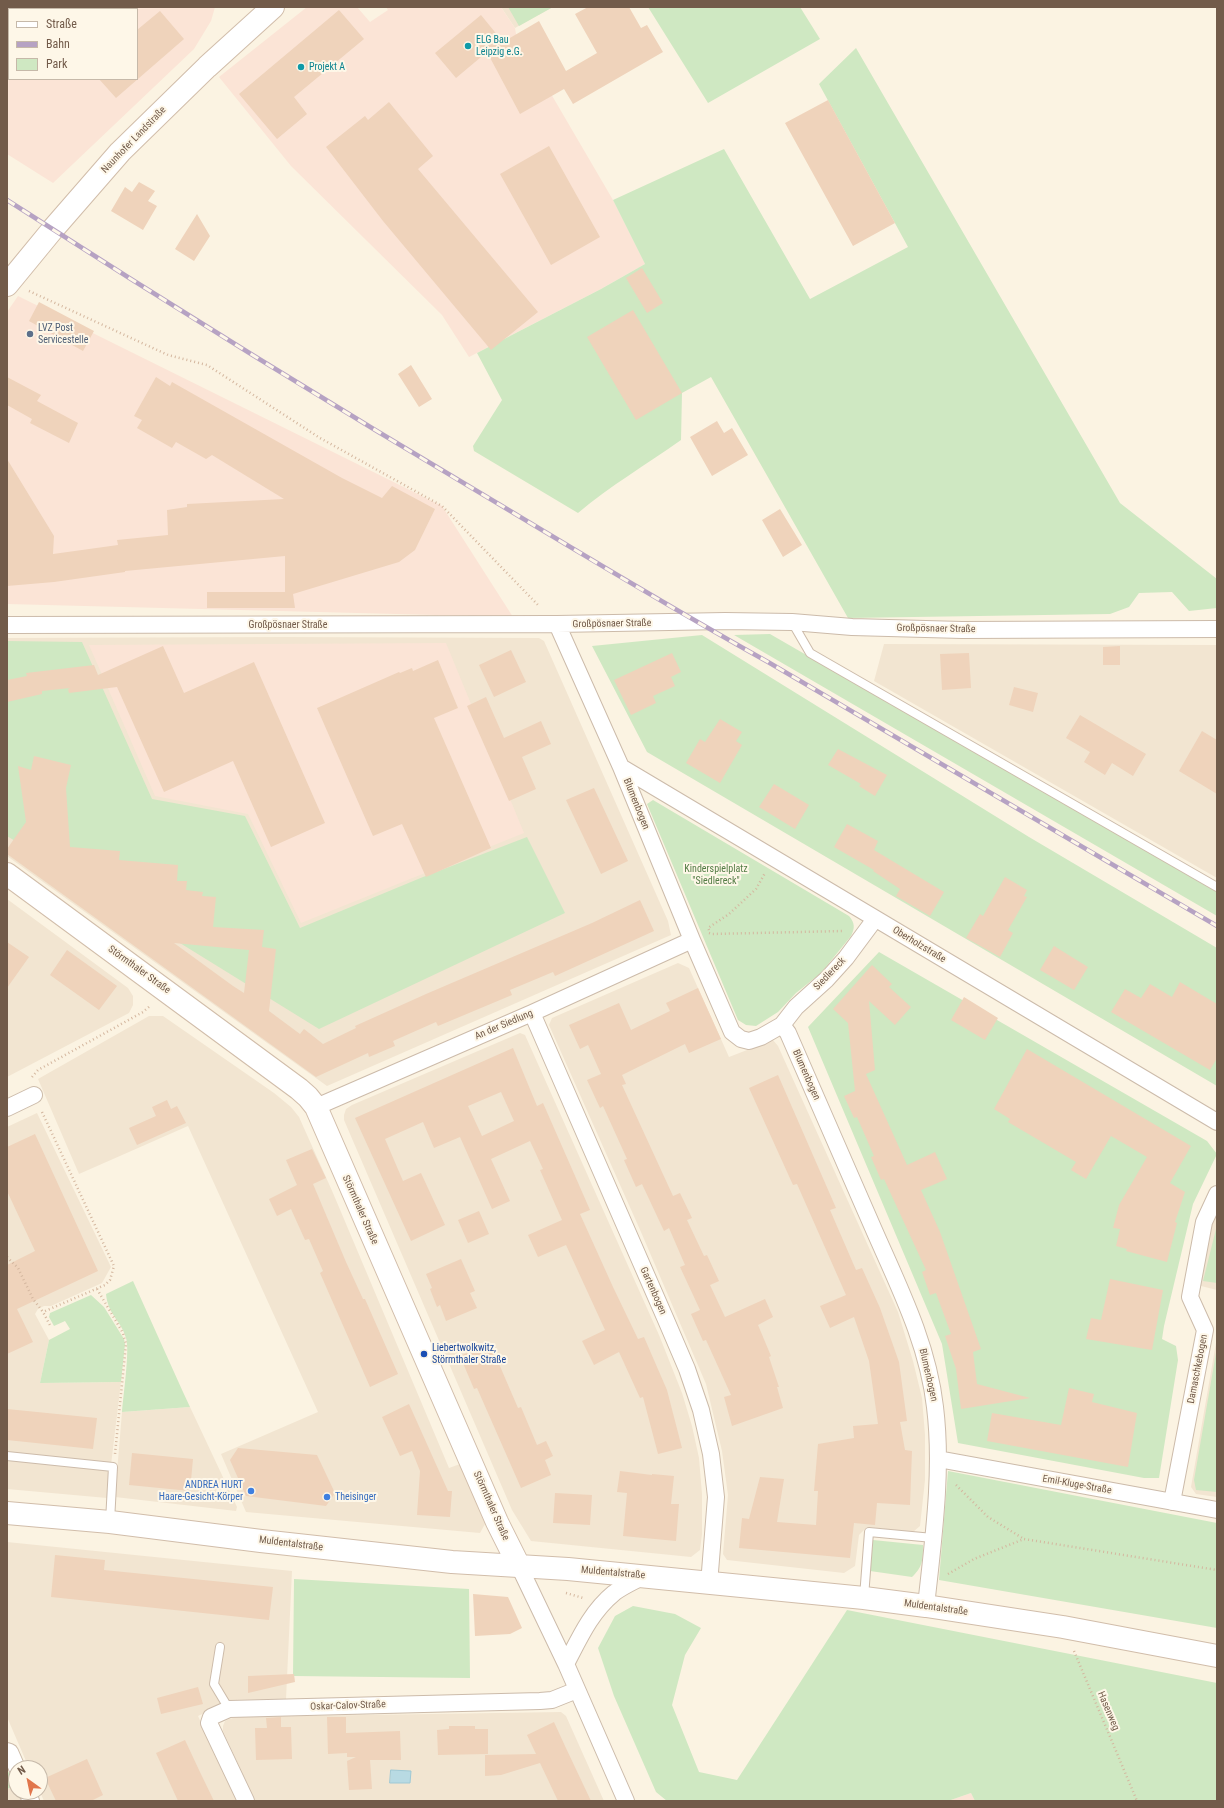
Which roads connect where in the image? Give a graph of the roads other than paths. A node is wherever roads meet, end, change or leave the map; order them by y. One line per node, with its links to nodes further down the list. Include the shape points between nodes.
1 (266, 9): 2 (street, Naunhofer Landstraße, via 120,152)
2 (9, 279)
3 (792, 622): 4 (street, Großpösnaer Straße); 6 (street, Großpösnaer Straße, via 852,627 962,630); 9 (lane, via 810,653)
4 (557, 624): 5 (street, Großpösnaer Straße); 7 (street, Blumenbogen)
5 (7, 625)
6 (1217, 629)
7 (621, 767): 10 (street, Oberholzstraße); 11 (street, Blumenbogen)
8 (7, 874): 15 (street, Störmthaler Straße, via 299,1088)
9 (1217, 887)
10 (875, 919): 13 (street, Siedlereck, via 832,974 796,1007); 17 (street, Oberholzstraße)
11 (692, 940): 12 (street, An der Siedlung); 13 (street, Blumenbogen, via 732,1032 749,1041 762,1037)
12 (532, 1013): 15 (street, An der Siedlung); 28 (street, Gartenbogen, via 687,1369 701,1410 711,1454 716,1497)
13 (782, 1025): 20 (street, Blumenbogen, via 788,1033 914,1322 923,1349 935,1406)
14 (34, 1095): 16 (street)
15 (316, 1107): 26 (street, Störmthaler Straße, via 497,1522)
16 (7, 1108)
17 (1217, 1122)
18 (1217, 1194): 21 (street, Damaschkebogen, via 1204,1222 1190,1297 1205,1330)
19 (7, 1456): 24 (lane, via 113,1467)
20 (938, 1463): 21 (street, Emil-Kluge-Straße); 25 (street, Blumenbogen)
21 (1172, 1502): 22 (street, Emil-Kluge-Straße)
22 (1217, 1510)
23 (7, 1513): 24 (street, Muldentalstraße)
24 (110, 1522): 26 (street, Muldentalstraße, via 452,1562)
25 (933, 1538): 29 (street, Blumenbogen); 30 (lane, via 869,1532)
26 (519, 1566): 27 (street, Muldentalstraße); 33 (street, Störmthaler Straße)
27 (644, 1576): 28 (street, Muldentalstraße); 33 (street, via 616,1591 598,1607)
28 (709, 1584): 30 (street, Muldentalstraße)
29 (927, 1597): 30 (street, Muldentalstraße); 32 (street, Muldentalstraße, via 1063,1627)
30 (864, 1598)
31 (220, 1647): 35 (lane, via 214,1684)
32 (1217, 1656)
33 (566, 1664): 34 (street, Störmthaler Straße)
34 (577, 1690): 35 (street, Oskar-Calov-Straße, via 552,1700 540,1701); 39 (street, Störmthaler Straße)
35 (229, 1709): 38 (street, Oskar-Calov-Straße, via 211,1717 209,1723)
36 (7, 1751): 37 (street)
37 (14, 1760)
38 (246, 1801)
39 (626, 1801)

